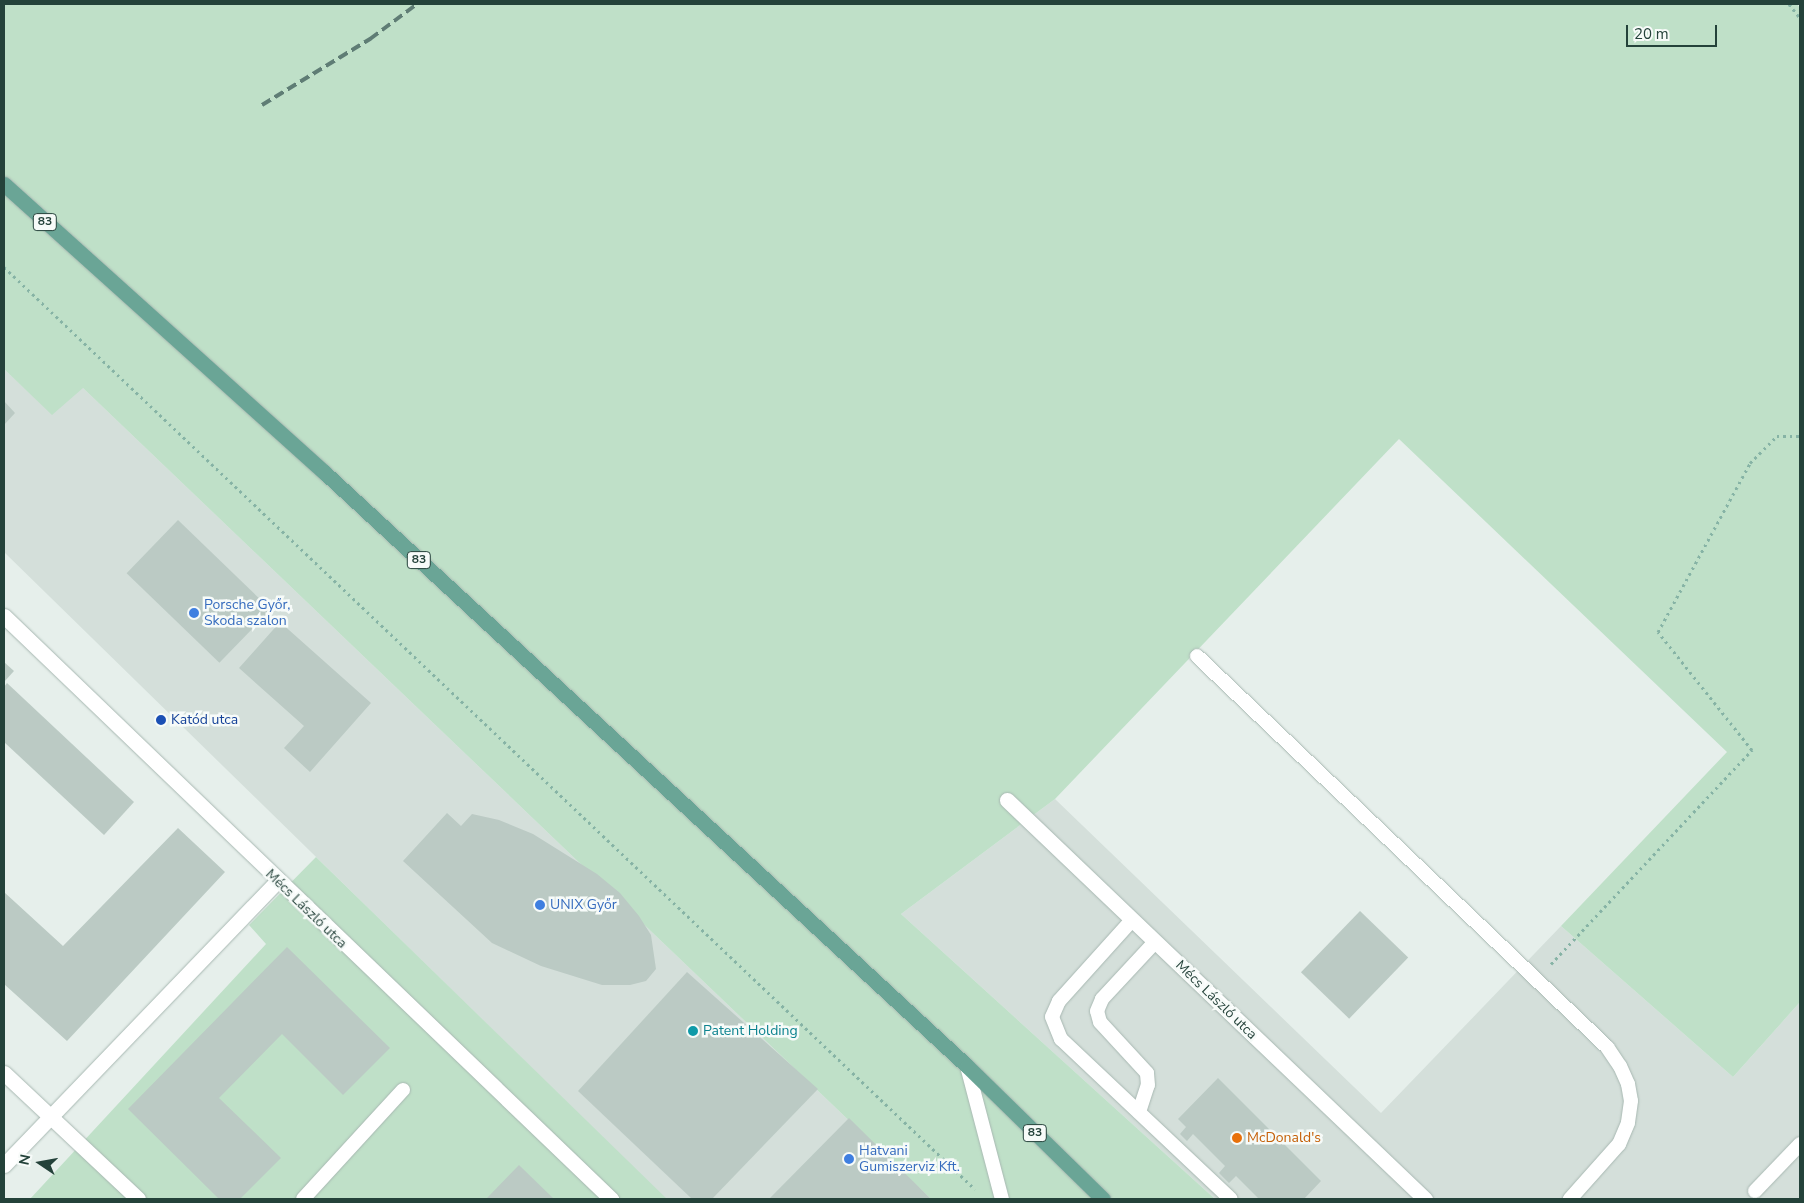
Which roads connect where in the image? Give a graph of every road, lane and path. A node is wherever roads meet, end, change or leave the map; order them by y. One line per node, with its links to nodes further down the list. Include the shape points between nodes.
1 (1790, 4): 2 (path)
2 (1800, 18)
3 (4, 184): 13 (main road, 83, via 324,472)
4 (4, 267): 21 (path)
5 (1800, 436): 12 (path, via 1777,436 1750,463 1658,632 1752,750)
6 (4, 616): 9 (street, Mécs László utca)
7 (1197, 656): 12 (lane)
8 (1007, 800): 10 (street, Mécs László utca)
9 (277, 881): 17 (street); 24 (street, Mécs László utca)
10 (1132, 920): 11 (street, Mécs László utca); 16 (lane, via 1059,1001 1052,1017 1061,1039)
11 (1155, 942): 16 (lane, via 1102,999 1097,1012 1100,1022 1147,1072 1148,1085); 28 (street, Mécs László utca)
12 (1537, 980): 29 (lane, via 1607,1047 1620,1066 1630,1092 1628,1123 1619,1144)
13 (967, 1066): 25 (lane); 26 (main road, 83)
14 (4, 1072): 17 (street)
15 (403, 1090): 23 (lane)
16 (1139, 1112): 27 (lane)
17 (49, 1114): 19 (street); 22 (street)
18 (1800, 1144): 20 (lane)
19 (4, 1165)
20 (1755, 1191)
21 (979, 1192)
22 (138, 1199)
23 (303, 1199)
24 (611, 1199)
25 (1002, 1199)
26 (1103, 1199)
27 (1231, 1199)
28 (1424, 1199)
29 (1570, 1199)

